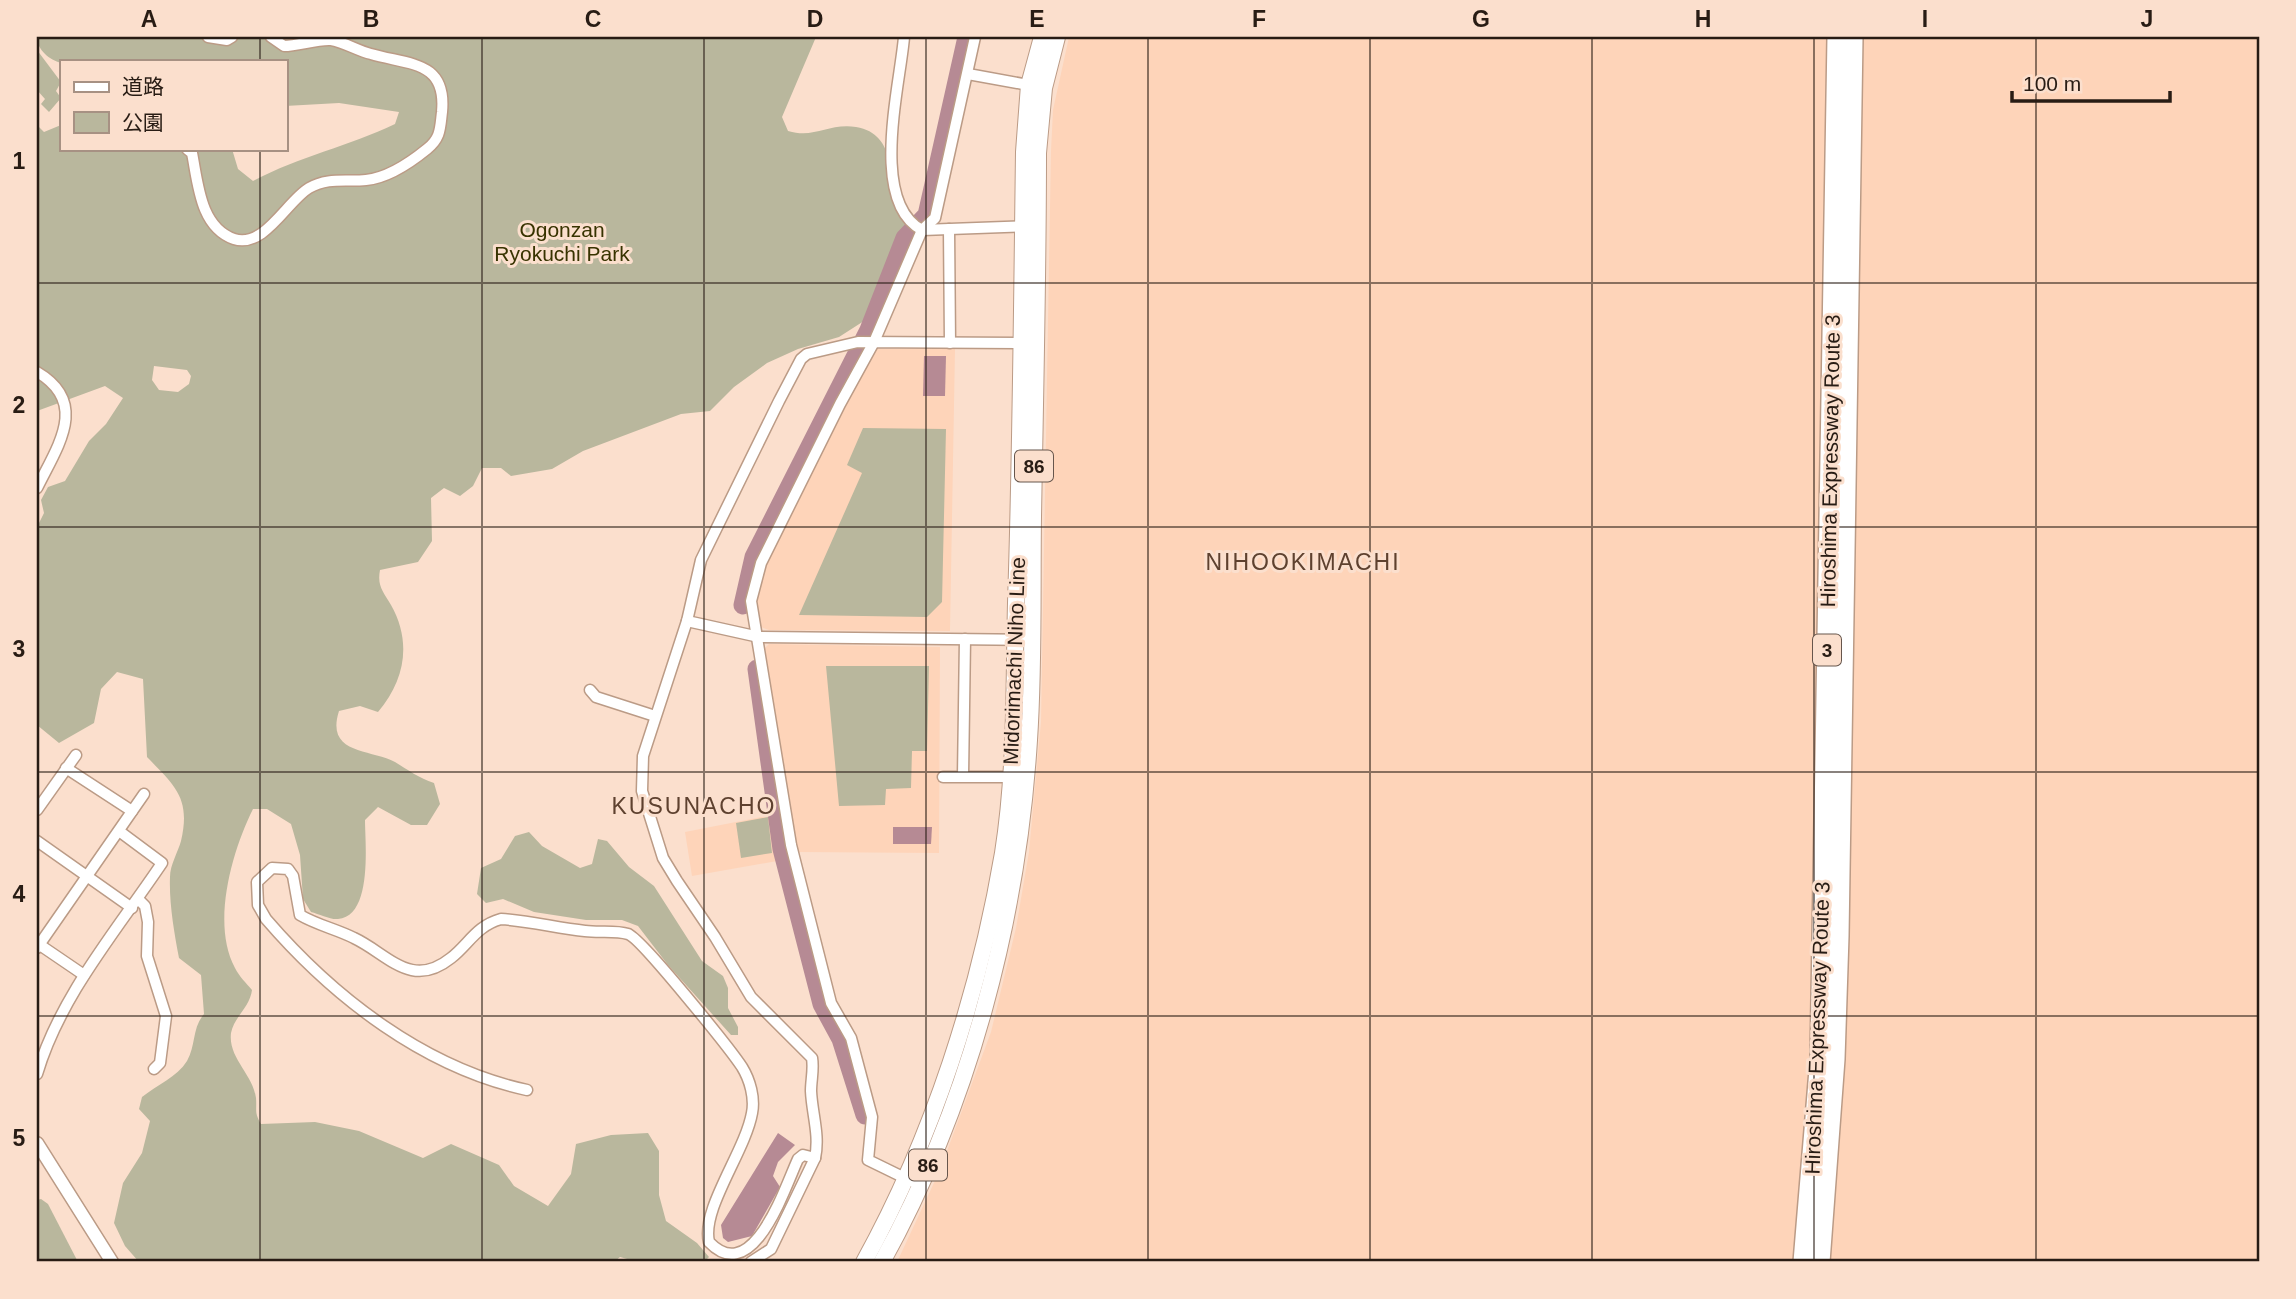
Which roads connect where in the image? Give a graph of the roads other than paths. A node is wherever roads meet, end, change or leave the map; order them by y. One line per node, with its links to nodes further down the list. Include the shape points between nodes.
1 (208, 37): 2 (street)
2 (232, 37)
3 (271, 37): 12 (street, via 284,46 330,40 422,66 437,78 443,101 439,137 385,175 332,180 308,188 255,238 237,240 220,232 204,208)
4 (904, 37): 14 (street, via 892,166 900,210)
5 (975, 37): 10 (street)
6 (1042, 37): 11 (main road, Midorimachi Niho Line / 86)
7 (1057, 37): 11 (main road, Midorimachi Niho Line / 86)
8 (1837, 37): 53 (highway, Hiroshima Expressway Route 3 / 3, via 1820,1058)
9 (1853, 37): 54 (highway, Hiroshima Expressway Route 3 / 3, via 1838,950)
10 (968, 74): 11 (street); 14 (street, via 935,218)
11 (1037, 87): 13 (main road, Midorimachi Niho Line / 86, via 1024,152)
12 (188, 150)
13 (1031, 226): 15 (street); 18 (main road, Midorimachi Niho Line / 86)
14 (918, 228): 15 (street); 16 (street)
15 (949, 229): 17 (street)
16 (867, 342): 17 (street); 21 (street, via 801,359 701,560); 22 (street, via 761,563 751,601)
17 (950, 343): 18 (street)
18 (1029, 343): 24 (main road, Midorimachi Niho Line / 86)
19 (37, 372): 20 (street, via 64,398 68,420)
20 (37, 488)
21 (687, 621): 22 (street); 26 (street)
22 (759, 637): 23 (street); 48 (street, via 791,845 831,1003 850,1038 872,1117 868,1160)
23 (965, 639): 24 (street); 30 (street)
24 (1023, 640): 31 (main road, Midorimachi Niho Line / 86); 41 (main road, Midorimachi Niho Line / 86, via 1029,739 1019,845 1005,926)
25 (590, 690): 26 (street, via 596,697)
26 (656, 716): 47 (street, via 643,756 642,791 663,858 751,997 812,1058)
27 (76, 755): 28 (street)
28 (66, 768): 33 (street); 34 (street)
29 (943, 776): 30 (street)
30 (963, 776): 31 (street)
31 (1010, 777): 41 (main road, Midorimachi Niho Line / 86, via 1003,851)
32 (144, 794): 34 (street)
33 (37, 810)
34 (132, 811): 35 (street)
35 (119, 831): 37 (street); 38 (street, via 162,863)
36 (37, 841): 37 (street)
37 (87, 876): 38 (street); 39 (street)
38 (135, 903): 40 (street); 43 (street, via 145,906 147,956 166,1016 160,1063)
39 (37, 945): 40 (street)
40 (84, 975): 42 (street)
41 (976, 1002): 48 (main road, Midorimachi Niho Line / 86, via 950,1063)
42 (41, 1043): 44 (street)
43 (154, 1069)
44 (37, 1074)
45 (527, 1090): 47 (street, via 490,1082 435,1058 357,1005 266,919 258,905 257,882 272,868 288,869 300,915 366,944 397,967 414,971 434,968 451,958 472,935 501,919 630,934 640,942 714,1028 751,1084 753,1110 746,1142 708,1219 709,1242 717,1250 730,1253 752,1246 763,1236 798,1159)
46 (37, 1143): 49 (street)
47 (815, 1158): 50 (street, via 771,1249)
48 (913, 1182): 51 (main road, Midorimachi Niho Line / 86); 52 (main road, Midorimachi Niho Line / 86)
49 (112, 1262)
50 (751, 1262)
51 (864, 1262)
52 (882, 1262)
53 (1803, 1262)
54 (1820, 1262)

